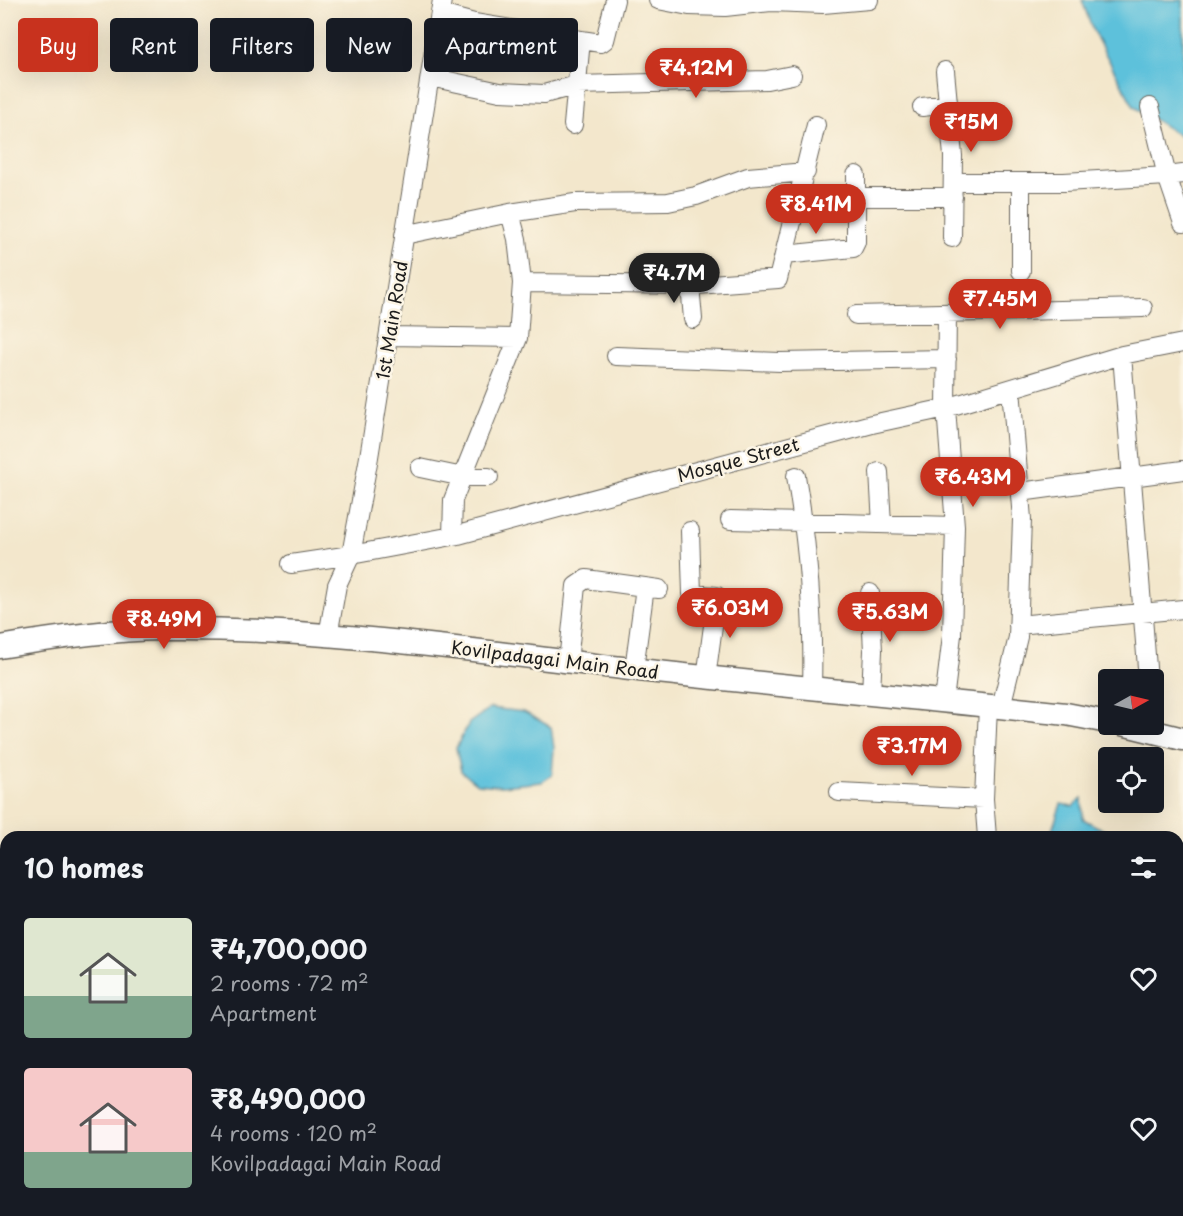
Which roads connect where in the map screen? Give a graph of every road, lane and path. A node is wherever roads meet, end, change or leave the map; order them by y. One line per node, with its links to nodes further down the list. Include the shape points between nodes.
1 (615, 0): 6 (street, via 605,40)
2 (658, 0): 4 (street, via 689,6)
3 (869, 0): 4 (street, via 823,4)
4 (717, 3)
5 (441, 7): 6 (street, via 474,23); 9 (street, 1st Main Road)
6 (581, 40): 10 (street)
7 (945, 71): 11 (street)
8 (792, 75): 10 (street, via 767,80)
9 (430, 77): 10 (street, via 500,92 544,94); 24 (street, 1st Main Road)
10 (577, 85): 14 (street)
11 (949, 104): 12 (street); 20 (street)
12 (922, 107)
13 (1150, 107): 17 (street)
14 (573, 125)
15 (816, 125): 16 (street)
16 (806, 172): 22 (street, via 748,177 668,202 574,203); 26 (street)
17 (1175, 175): 19 (street); 23 (street)
18 (856, 176): 21 (street)
19 (1022, 182): 20 (street); 27 (street)
20 (953, 190): 21 (street); 25 (street)
21 (856, 197): 26 (street, via 853,248)
22 (510, 213): 24 (street); 28 (street)
23 (1183, 223)
24 (404, 235): 34 (street, 1st Main Road)
25 (952, 238)
26 (784, 255): 29 (street, via 780,275 773,281)
27 (1021, 271)
28 (522, 283): 29 (street); 35 (street)
29 (690, 285): 33 (street)
30 (1143, 308): 31 (street)
31 (947, 313): 32 (street); 39 (street)
32 (856, 315)
33 (693, 319)
34 (389, 336): 35 (street); 56 (street, 1st Main Road)
35 (518, 338): 46 (street)
36 (1183, 343): 37 (street, Mosque Street)
37 (1122, 355): 40 (street, Mosque Street); 48 (street)
38 (616, 356): 39 (street, via 790,362)
39 (946, 360): 41 (street)
40 (1011, 389): 41 (street, Mosque Street); 49 (street)
41 (946, 408): 53 (street); 55 (street, Mosque Street, via 872,424)
42 (420, 468): 46 (street)
43 (1183, 470): 48 (street)
44 (879, 472): 52 (street)
45 (796, 476): 51 (street)
46 (463, 477): 47 (street); 55 (street, via 453,500)
47 (489, 477)
48 (1133, 478): 49 (street); 60 (street)
49 (1020, 492): 61 (street)
50 (730, 520): 51 (street)
51 (803, 521): 52 (street); 68 (street, via 813,615)
52 (882, 524): 53 (street)
53 (955, 526): 70 (street, via 952,635)
54 (690, 531): 67 (street, via 692,594 717,596)
55 (452, 536): 56 (street, Mosque Street)
56 (351, 555): 57 (street, Mosque Street); 62 (street, 1st Main Road, via 337,585)
57 (291, 564)
58 (870, 593): 69 (street)
59 (1183, 609): 60 (street)
60 (1142, 614): 61 (street); 66 (street)
61 (1018, 625): 71 (street, via 1014,656)
62 (328, 636): 63 (main road, Kovilpadagai Main Road, via 159,629 64,636); 64 (main road, Kovilpadagai Main Road, via 414,642)
63 (0, 647)
64 (568, 662): 65 (main road, Kovilpadagai Main Road); 65 (street, via 576,586 586,579 652,588)
65 (634, 669): 67 (main road, Kovilpadagai Main Road)
66 (1147, 669)
67 (706, 678): 68 (main road, Kovilpadagai Main Road)
68 (812, 687): 69 (main road, Kovilpadagai Main Road)
69 (871, 693): 70 (main road, Kovilpadagai Main Road)
70 (944, 701): 71 (main road, Kovilpadagai Main Road)
71 (995, 706): 72 (main road, Kovilpadagai Main Road); 76 (street)
72 (1098, 720)
73 (1164, 734): 74 (main road)
74 (1183, 740)
75 (839, 792): 76 (street)
76 (984, 799): 77 (street)
77 (987, 831)

